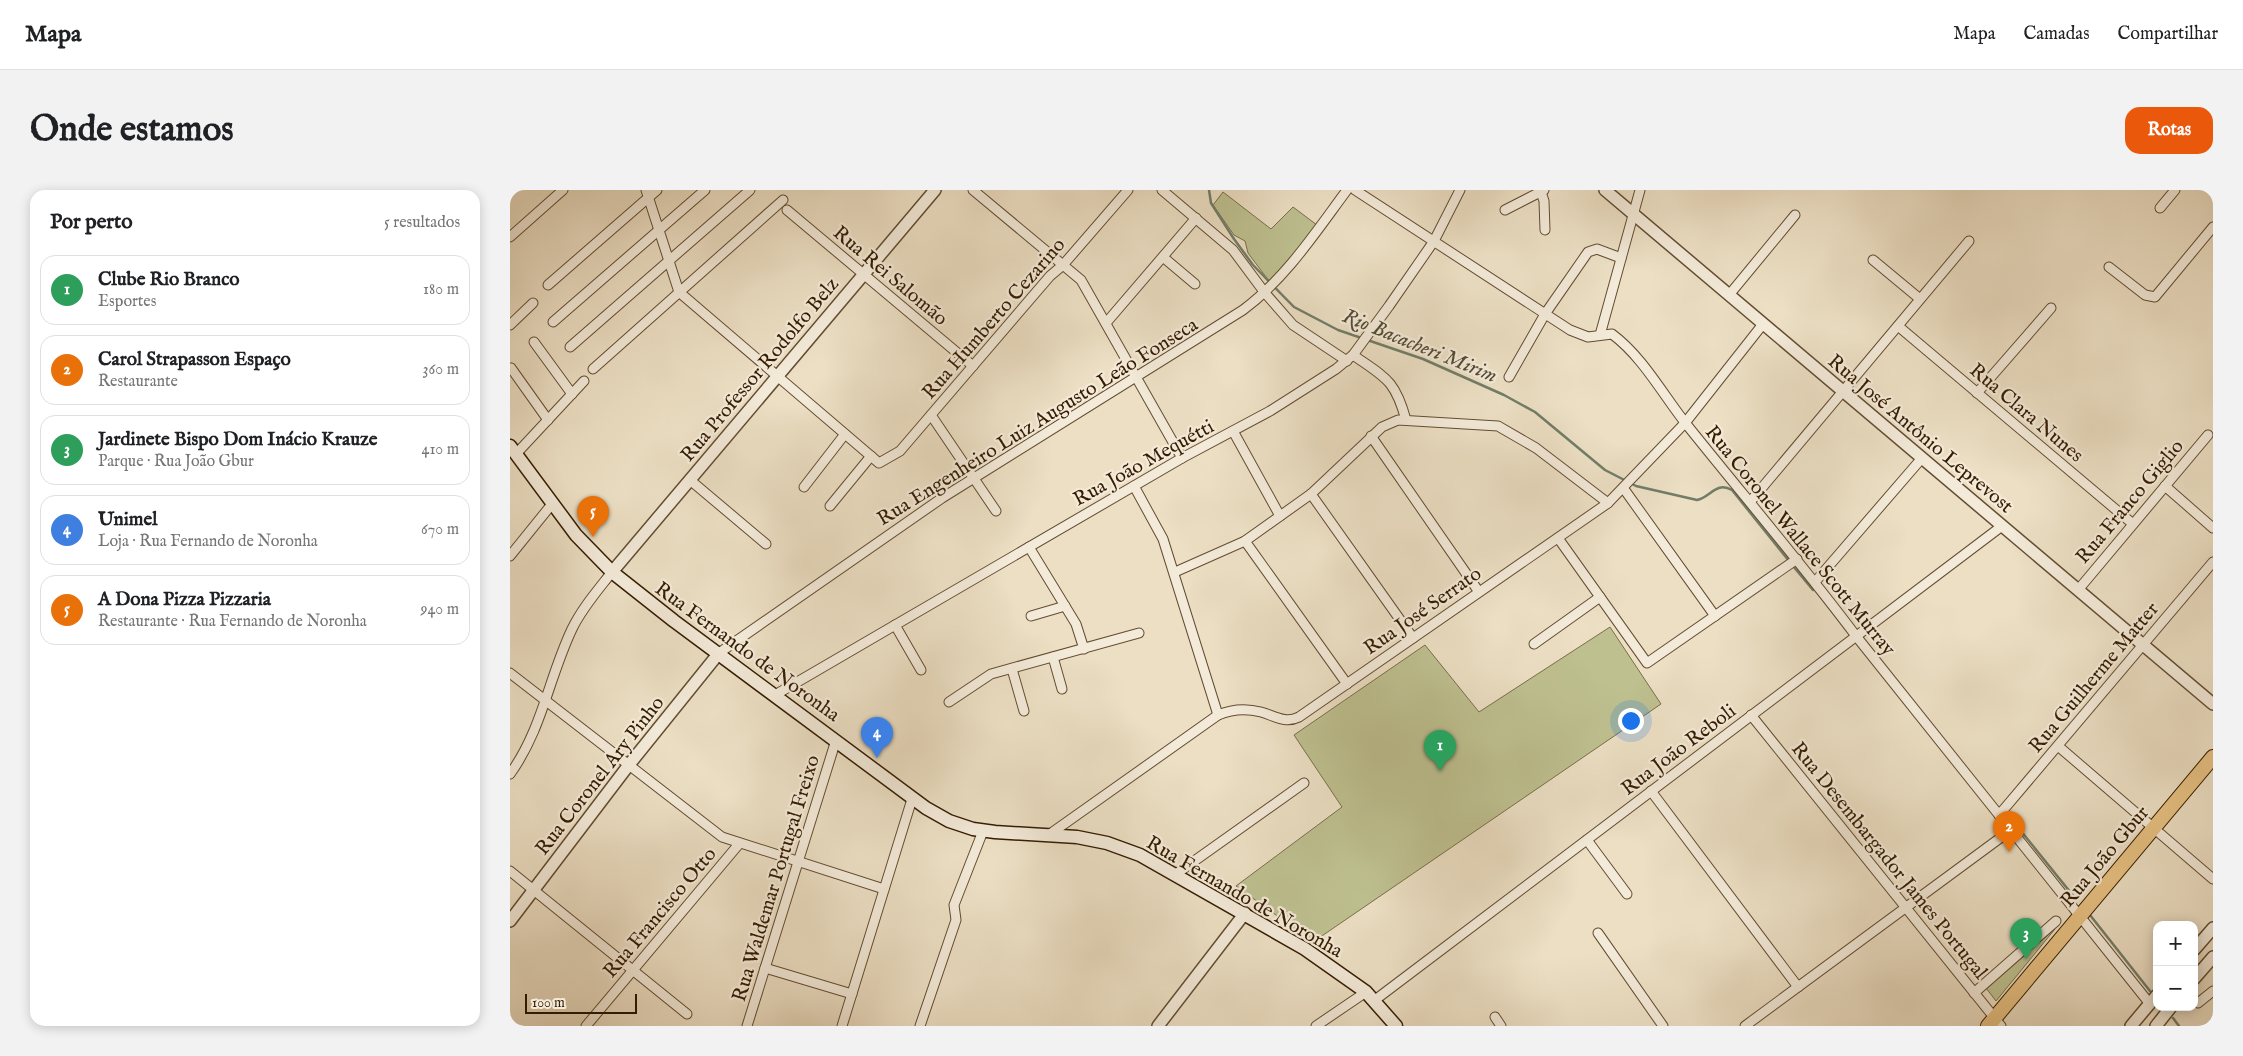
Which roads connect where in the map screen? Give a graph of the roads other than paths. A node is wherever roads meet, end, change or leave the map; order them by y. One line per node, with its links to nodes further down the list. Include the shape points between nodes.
1 (563, 190): 27 (street)
2 (657, 190): 16 (street)
3 (705, 190): 25 (street)
4 (750, 190): 33 (street)
5 (936, 190): 36 (street, Rua Professor Rodolfo Belz)
6 (973, 190): 34 (street)
7 (1128, 190): 34 (street, Rua Humberto Cezarino)
8 (1162, 190): 23 (street)
9 (1347, 190): 39 (street, Rua Engenheiro Luiz Augusto Leão Fonseca, via 1290,266)
10 (1355, 190): 28 (street)
11 (1460, 190): 28 (street, Rua João Mequétti)
12 (1605, 190): 21 (street, Rua José Antônio Leprevost)
13 (1640, 190): 21 (street)
14 (2175, 190): 18 (street)
15 (1543, 191): 20 (street); 26 (street)
16 (648, 194): 25 (street); 38 (street)
17 (783, 200): 40 (street)
18 (2160, 208)
19 (787, 210): 36 (street, Rua Rei Salomão)
20 (1505, 210)
21 (1634, 215): 31 (street); 41 (street, Rua José Antônio Leprevost)
22 (1795, 215): 41 (street)
23 (1196, 218): 30 (street); 39 (street, via 1233,250)
24 (2213, 227): 35 (street, via 2158,294 2152,297)
25 (659, 228): 33 (street); 47 (street)
26 (1545, 230)
27 (511, 232)
28 (1434, 241): 45 (street); 56 (street, Rua João Mequétti)
29 (1969, 241): 42 (street)
30 (1163, 256): 37 (street); 48 (street)
31 (1621, 258): 45 (street, via 1591,250); 46 (street)
32 (1873, 260): 42 (street)
33 (669, 262): 40 (street); 55 (street)
34 (1063, 265): 48 (street, via 1080,280); 57 (street, Rua Humberto Cezarino)
35 (2109, 267)
36 (864, 275): 57 (street, Rua Rei Salomão); 60 (street, Rua Professor Rodolfo Belz)
37 (1195, 284)
38 (548, 285)
39 (1267, 291): 56 (street, via 1294,325); 62 (street, Rua Engenheiro Luiz Augusto Leão Fonseca, via 1243,310)
40 (679, 292): 59 (street); 60 (street)
41 (1729, 295): 49 (street, Rua José Antônio Leprevost)
42 (1920, 299): 51 (street)
43 (533, 303): 50 (street)
44 (2051, 308): 65 (street)
45 (1545, 314): 53 (street, via 1581,336); 61 (street)
46 (1605, 317): 52 (street); 53 (street)
47 (552, 322)
48 (1106, 323): 62 (street)
49 (1763, 324): 64 (street, Rua José Antônio Leprevost); 70 (street, Rua José Serrato)
50 (510, 325)
51 (1898, 326): 64 (street); 65 (street, Rua Clara Nunes)
52 (1612, 334): 53 (street); 70 (street, Rua Coronel Wallace Scott Murray, via 1626,346)
53 (1600, 335)
54 (534, 342): 66 (street)
55 (570, 347)
56 (1350, 358): 69 (street, via 1377,372 1395,388); 71 (street, Rua João Mequétti, via 1294,397)
57 (973, 366): 67 (street, Rua Humberto Cezarino)
58 (511, 368): 68 (street)
59 (593, 369)
60 (778, 376): 72 (street); 80 (street, Rua Professor Rodolfo Belz)
61 (1509, 377)
62 (1136, 378): 77 (street); 79 (street, Rua Engenheiro Luiz Augusto Leão Fonseca)
63 (584, 381): 66 (street)
64 (1843, 391): 78 (street, Rua José Antônio Leprevost); 86 (street)
65 (1977, 393): 92 (street, Rua Clara Nunes)
66 (572, 394): 68 (street)
67 (930, 415): 76 (street, Rua Humberto Cezarino, via 900,452 879,463); 79 (street)
68 (548, 420): 75 (street)
69 (1406, 420): 74 (street, via 1387,423); 87 (street, via 1481,423 1504,428)
70 (1685, 423): 81 (street, Rua José Serrato); 86 (street, Rua Coronel Wallace Scott Murray)
71 (1234, 431): 77 (street, Rua João Mequétti); 91 (street)
72 (845, 434): 76 (street); 84 (street)
73 (2208, 435): 83 (street, Rua Franco Giglio)
74 (1371, 436): 85 (street); 106 (street)
75 (513, 450): 88 (main road, Rua Fernando de Noronha)
76 (871, 456): 89 (street)
77 (1182, 458): 82 (street, Rua João Mequétti)
78 (1922, 458): 93 (street, Rua José Antônio Leprevost); 104 (street)
79 (974, 479): 90 (street); 118 (street, Rua Engenheiro Luiz Augusto Leão Fonseca)
80 (690, 480): 97 (street); 102 (street, Rua Professor Rodolfo Belz)
81 (1627, 485): 87 (street, Rua José Serrato); 110 (street)
82 (1134, 486): 98 (street, Rua João Mequétti); 103 (street, via 1160,532)
83 (2165, 486): 92 (street, Rua Franco Giglio); 94 (street)
84 (804, 487)
85 (1311, 494): 91 (street); 114 (street)
86 (1750, 502): 100 (street, Rua Coronel Wallace Scott Murray)
87 (1608, 503): 95 (street, Rua José Serrato)
88 (552, 504): 99 (street); 102 (main road, Rua Fernando de Noronha)
89 (830, 506)
90 (996, 511)
91 (1280, 516): 96 (street)
92 (2133, 524): 105 (street, Rua Franco Giglio)
93 (2002, 526): 105 (street, Rua José Antônio Leprevost); 113 (street, Rua João Reboli)
94 (2213, 528)
95 (1558, 538): 106 (street, Rua José Serrato); 107 (street)
96 (1245, 541): 103 (street); 123 (street)
97 (766, 544)
98 (1029, 547): 108 (street); 111 (street, Rua João Mequétti)
99 (510, 556)
100 (1797, 560): 104 (street, Rua Coronel Wallace Scott Murray); 110 (street)
101 (2213, 562): 116 (street, Rua Guilherme Matter)
102 (612, 572): 118 (main road, Rua Fernando de Noronha); 126 (street, via 572,629)
103 (1174, 572): 130 (street)
104 (1815, 582): 113 (street, Rua Coronel Wallace Scott Murray)
105 (2078, 590): 116 (street, Rua José Antônio Leprevost)
106 (1479, 592): 114 (street, Rua José Serrato)
107 (1600, 597): 110 (street, via 1647,663); 115 (street)
108 (1065, 606): 109 (street); 117 (street, via 1076,624)
109 (1030, 616)
110 (1715, 616)
111 (894, 625): 121 (street); 125 (street, Rua João Mequétti)
112 (1139, 634): 117 (street)
113 (1856, 636): 131 (street, Rua João Reboli); 140 (street, Rua Coronel Wallace Scott Murray)
114 (1413, 638): 123 (street, Rua José Serrato)
115 (1534, 644)
116 (2143, 645): 128 (street, Rua José Antônio Leprevost); 133 (street, Rua Guilherme Matter)
117 (1084, 649): 119 (street)
118 (719, 653): 125 (main road, Rua Fernando de Noronha); 135 (street, Rua Coronel Ary Pinho)
119 (1053, 657): 120 (street); 124 (street)
120 (1012, 668): 127 (street, via 991,674); 129 (street)
121 (921, 670)
122 (510, 673): 126 (street)
123 (1347, 684): 130 (street, Rua José Serrato, via 1286,721 1251,710 1233,710)
124 (1062, 690)
125 (776, 695): 132 (main road, Rua Fernando de Noronha)
126 (546, 702): 135 (street); 136 (street, via 528,746)
127 (949, 702)
128 (2213, 704)
129 (1024, 711)
130 (1218, 715): 144 (street, Rua José Serrato)
131 (1751, 715): 138 (street, Rua João Reboli); 154 (street, Rua Desembargador James Portugal)
132 (836, 740): 139 (main road, Rua Fernando de Noronha); 147 (street, Rua Waldemar Portugal Freixo)
133 (2058, 746): 140 (street, Rua Guilherme Matter); 141 (street)
134 (2213, 757): 141 (main road, Rua João Gbur)
135 (628, 766): 146 (street, via 714,833); 152 (street, Rua Coronel Ary Pinho)
136 (510, 774)
137 (1304, 783): 149 (street)
138 (1651, 791): 145 (street, Rua João Reboli); 166 (street)
139 (912, 798): 143 (main road, Rua Fernando de Noronha, via 949,821); 151 (street)
140 (1999, 815): 142 (street, Rua Coronel Wallace Scott Murray)
141 (2153, 828): 150 (street); 156 (main road, Rua João Gbur)
142 (2011, 830): 154 (street); 156 (street, Rua Coronel Wallace Scott Murray)
143 (983, 831): 144 (main road, Rua Fernando de Noronha); 181 (street, via 954,905 956,920)
144 (1050, 834): 149 (main road, Rua Fernando de Noronha, via 1107,843 1140,855)
145 (1587, 840): 153 (street); 170 (street, Rua João Reboli)
146 (740, 844): 147 (street); 164 (street, Rua Francisco Otto)
147 (798, 862): 151 (street); 163 (street, Rua Waldemar Portugal Freixo)
148 (510, 872): 152 (street)
149 (1176, 874): 155 (main road, Rua Fernando de Noronha)
150 (2213, 880)
151 (884, 889): 169 (street)
152 (534, 890): 157 (street, Rua Coronel Ary Pinho); 164 (street)
153 (1627, 894)
154 (1906, 907): 166 (street); 168 (street, Rua Desembargador James Portugal)
155 (1245, 914): 170 (main road, Rua Fernando de Noronha, via 1305,949); 182 (street)
156 (2080, 916): 171 (street, Rua Coronel Wallace Scott Murray); 176 (main road, Rua João Gbur)
157 (510, 920)
158 (2056, 921): 168 (street)
159 (2213, 928): 161 (street)
160 (1598, 932): 186 (street)
161 (2198, 945)
162 (2213, 957): 165 (street)
163 (766, 968): 169 (street); 179 (street, Rua Waldemar Portugal Freixo)
164 (634, 970): 174 (street); 178 (street, Rua Francisco Otto)
165 (2198, 975)
166 (1798, 987): 187 (street)
167 (2213, 991): 172 (street)
168 (1974, 992): 176 (street, Rua Desembargador James Portugal)
169 (852, 994): 180 (street)
170 (1370, 996): 183 (street, Rua João Reboli); 184 (main road, Rua Fernando de Noronha)
171 (2153, 1000): 188 (street)
172 (2198, 1003)
173 (2169, 1011): 177 (street)
174 (687, 1014)
175 (1495, 1017): 185 (street)
176 (1995, 1023)
177 (2162, 1024)
178 (586, 1026)
179 (747, 1026)
180 (842, 1026)
181 (920, 1026)
182 (1158, 1026)
183 (1316, 1026)
184 (1396, 1026)
185 (1501, 1026)
186 (1662, 1026)
187 (1745, 1026)
188 (2131, 1026)

